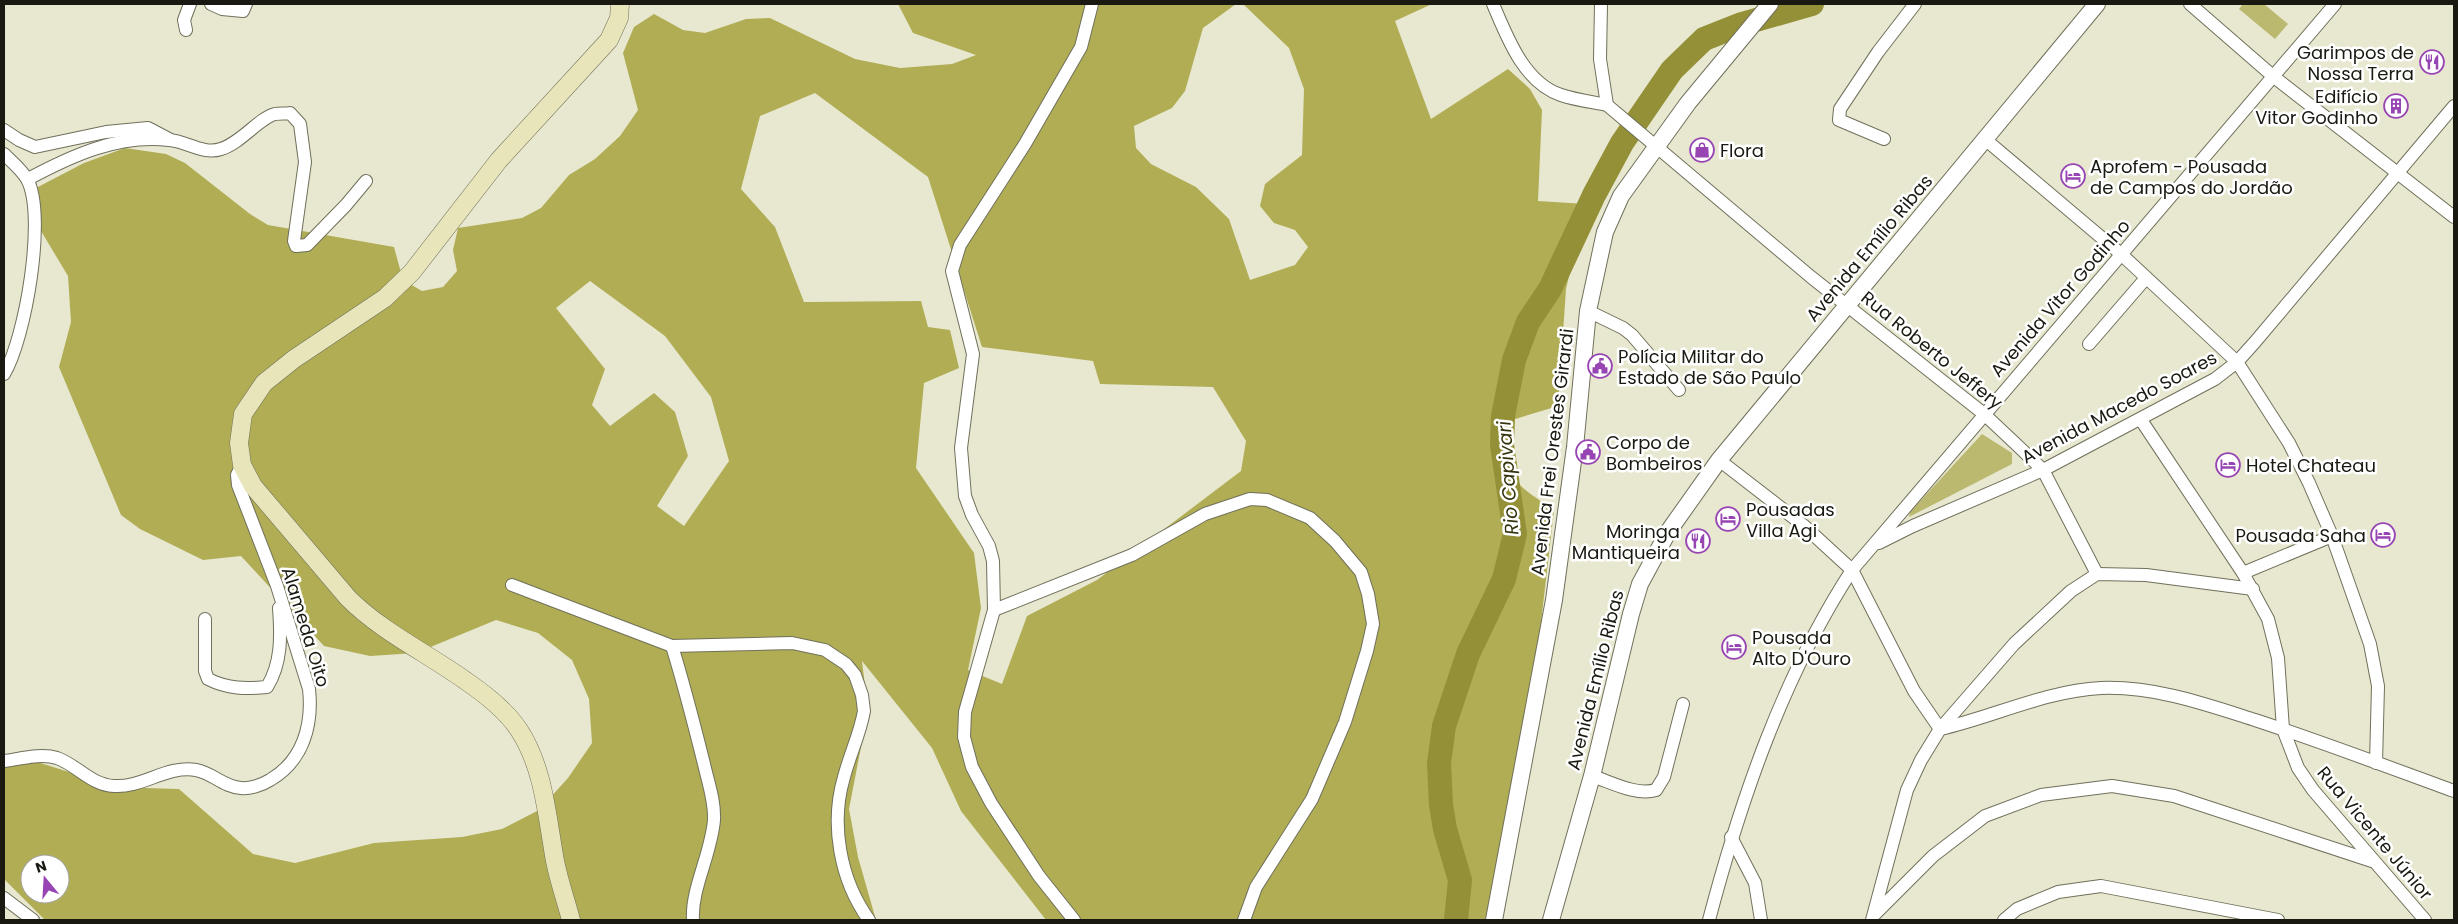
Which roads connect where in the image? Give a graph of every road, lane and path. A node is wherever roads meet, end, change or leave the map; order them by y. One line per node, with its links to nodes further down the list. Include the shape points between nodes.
1 (190, 4): 13 (street, via 184,20)
2 (211, 4): 3 (street, via 222,9 243,11)
3 (246, 4)
4 (620, 4): 38 (main road, via 619,18 609,40 499,160 412,272 385,298 264,382 244,414 239,443)
5 (1092, 4): 50 (street, via 1081,47 1025,144 960,245 952,271 973,354 962,448 965,496 993,561)
6 (1494, 4): 16 (street, via 1525,68 1538,83 1560,95)
7 (1601, 4): 16 (street, via 1600,59)
8 (1770, 4): 21 (street, Avenida Frei Orestes Girardi)
9 (1915, 4): 18 (street, via 1840,109 1839,120)
10 (2097, 4): 20 (street, Avenida Emílio Ribas)
11 (2190, 4): 14 (street)
12 (2335, 4): 14 (street, Avenida Vitor Godinho)
13 (186, 30)
14 (2274, 77): 23 (street); 27 (street, Avenida Vitor Godinho)
15 (2454, 106): 23 (street, Avenida Macedo Soares)
16 (1611, 108): 21 (street, Rua Roberto Jeffery)
17 (4, 130): 19 (street, via 36,147 106,132 148,128)
18 (1884, 139)
19 (170, 140): 24 (street, via 123,141 89,150); 25 (street, via 192,148 219,150 237,143 273,114 290,113 300,124 305,162 294,241 296,246 307,245)
20 (1986, 140): 27 (street); 29 (street, Avenida Emílio Ribas)
21 (1652, 143): 29 (street, Rua Roberto Jeffery); 30 (street, Avenida Frei Orestes Girardi, via 1621,196 1605,232)
22 (4, 154): 24 (street)
23 (2397, 174): 26 (street); 32 (street, Avenida Macedo Soares)
24 (28, 179): 33 (street, via 34,210 30,287 15,348)
25 (366, 181)
26 (2454, 217)
27 (2121, 254): 28 (street); 35 (street, Avenida Vitor Godinho)
28 (2146, 278): 31 (street); 32 (street)
29 (1847, 304): 35 (street, Rua Roberto Jeffery); 37 (street, Avenida Emílio Ribas)
30 (1588, 311): 34 (street, via 1632,334); 70 (street, Avenida Frei Orestes Girardi, via 1575,447 1554,600)
31 (2089, 344)
32 (2237, 362): 36 (street, Avenida Macedo Soares, via 2215,379); 42 (street, via 2289,443)
33 (4, 374)
34 (1679, 390)
35 (1984, 414): 39 (street, Rua Roberto Jeffery); 40 (street, Avenida Vitor Godinho)
36 (2140, 420): 39 (street, Avenida Macedo Soares); 45 (street, Rua Vicente Júnior)
37 (1719, 460): 44 (street, via 1802,525); 58 (street, Avenida Emílio Ribas, via 1668,532 1640,584)
38 (242, 465): 48 (street, Alameda Oito, via 237,475 238,485); 65 (main road, via 266,503 364,614 466,681 500,708 518,728 533,754)
39 (2043, 470): 41 (street, Avenida Macedo Soares); 46 (street, Rua Roberto Jeffery)
40 (1904, 511): 41 (street, via 1908,522); 43 (street, Avenida Vitor Godinho)
41 (1914, 526): 43 (street, Avenida Macedo Soares)
42 (2332, 536): 45 (street); 57 (street, via 2358,604 2375,669 2378,686)
43 (1874, 546): 44 (street, Avenida Vitor Godinho)
44 (1852, 570): 54 (street, via 1914,691); 60 (street, Avenida Vitor Godinho, via 1831,602 1782,704)
45 (2243, 573): 49 (street, Rua Vicente Júnior)
46 (2097, 574): 49 (street, via 2146,575); 54 (street, via 2071,591 2014,644)
47 (512, 585): 52 (street)
48 (277, 586): 51 (street, via 280,648 274,676 267,687 243,689 208,679 205,672); 56 (street, Alameda Oito, via 310,704 307,732 297,757 281,774 264,784 243,788 226,785 196,770 182,769 114,786 94,782 56,758 40,756)
49 (2253, 589): 55 (street, Rua Vicente Júnior, via 2268,619 2278,658)
50 (994, 610): 68 (street, via 965,712 964,737 972,767 991,802 1039,876); 69 (street, via 1117,562 1205,514 1250,499 1267,500 1310,518 1361,572 1373,624 1346,722 1312,799 1256,887)
51 (205, 619)
52 (672, 646): 66 (street, via 713,802 711,847 692,906); 67 (street, via 792,643 825,650 846,664 854,675 864,711 837,806 839,846 858,902)
53 (1683, 704): 58 (street, via 1664,777 1656,790 1636,790)
54 (1940, 729): 55 (street, via 2049,697 2099,688 2134,689 2192,699); 63 (street, via 1907,790)
55 (2283, 729): 57 (street); 61 (street, Rua Vicente Júnior, via 2298,768 2313,790)
56 (4, 761)
57 (2376, 763): 59 (street)
58 (1592, 776): 71 (street, Avenida Emílio Ribas)
59 (2454, 791)
60 (1731, 837): 72 (street, Avenida Vitor Godinho); 73 (street, via 1755,883)
61 (2374, 861): 63 (street, via 2174,796 2112,786 2041,795 1985,816 1933,856); 76 (street, Rua Vicente Júnior)
62 (4, 898): 64 (street)
63 (1873, 918)
64 (33, 920)
65 (571, 920)
66 (692, 920)
67 (869, 920)
68 (1074, 920)
69 (1244, 920)
70 (1494, 920)
71 (1551, 920)
72 (1709, 920)
73 (1761, 920)
74 (2004, 920): 75 (street, via 2017,909 2058,892 2101,886)
75 (2278, 920)
76 (2425, 920)

